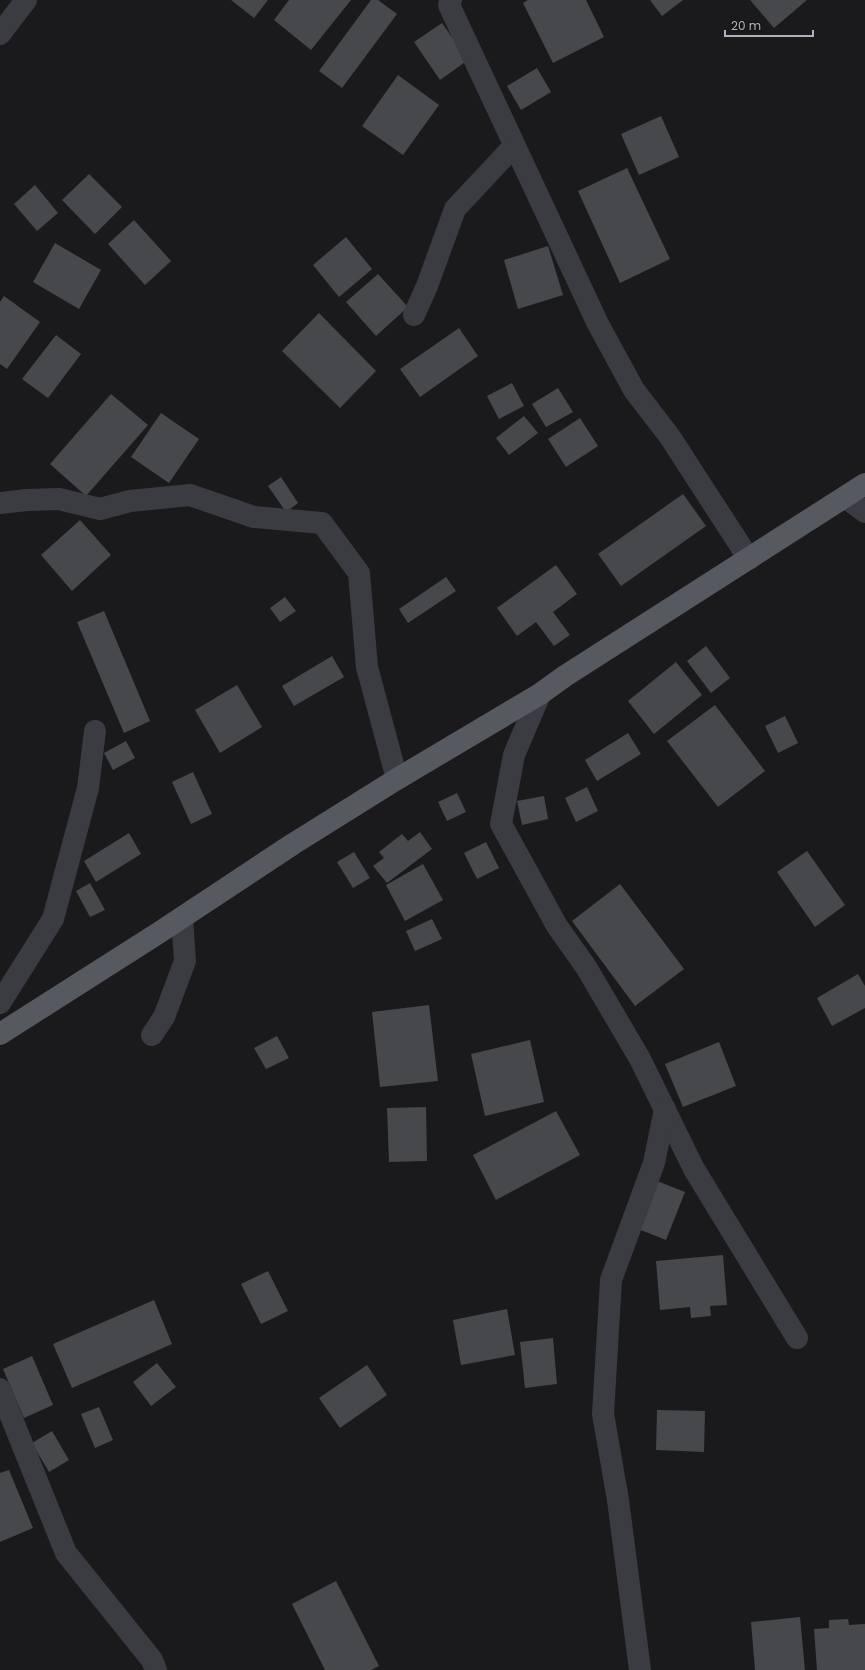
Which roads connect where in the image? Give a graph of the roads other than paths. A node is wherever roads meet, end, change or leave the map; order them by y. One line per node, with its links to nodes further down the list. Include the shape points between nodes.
1 (26, 0): 3 (street)
2 (448, 2): 4 (street)
3 (0, 34)
4 (514, 146): 5 (street, via 455,209); 10 (street, via 598,324 634,390 670,436)
5 (414, 315)
6 (865, 484): 7 (main road)
7 (845, 497): 9 (street); 10 (main road)
8 (0, 504): 13 (street, via 59,499 100,509 130,501 190,495 254,517 322,523 358,573 367,667)
9 (865, 512)
10 (749, 558): 11 (main road)
11 (540, 694): 13 (main road); 18 (street, via 514,755 501,824 557,926 586,967 640,1059)
12 (95, 731): 15 (street, via 88,788 53,919)
13 (397, 779): 14 (main road)
14 (182, 918): 16 (main road); 17 (street, via 185,961 164,1017)
15 (0, 1003)
16 (0, 1034)
17 (152, 1035)
18 (665, 1109): 19 (street, via 694,1169); 22 (street, via 654,1163 611,1280 603,1414 618,1500)
19 (797, 1338)
20 (0, 1389): 21 (street, via 66,1553 152,1660)
21 (156, 1670)
22 (640, 1670)

